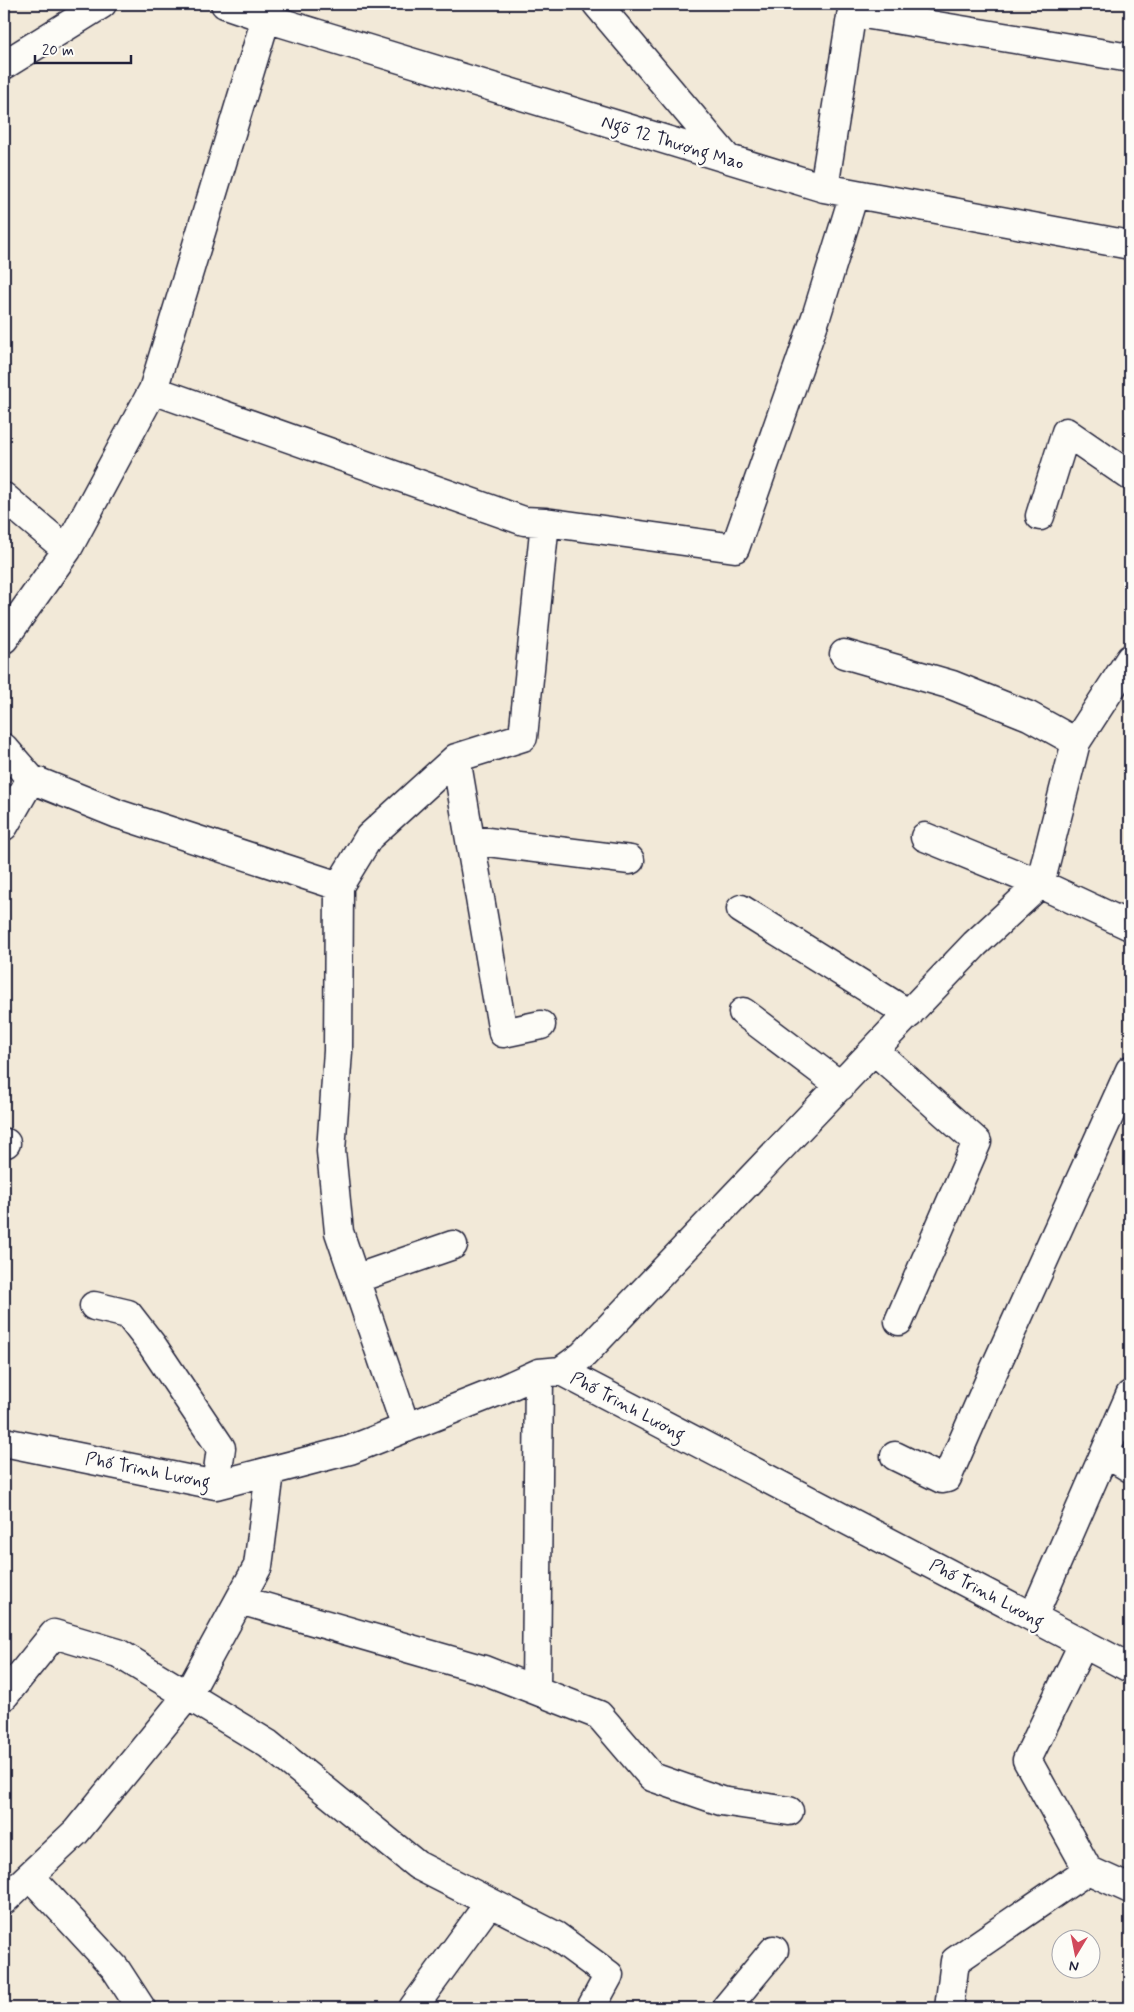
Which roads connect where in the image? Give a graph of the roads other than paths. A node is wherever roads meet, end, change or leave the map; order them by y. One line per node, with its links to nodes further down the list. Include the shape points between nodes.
1 (102, 4): 7 (street)
2 (226, 4): 5 (street, Ngõ 12 Thượng Mao)
3 (597, 4): 8 (street)
4 (852, 8): 6 (street); 9 (street)
5 (266, 18): 8 (street, Ngõ 12 Thượng Mao); 12 (street)
6 (1130, 58)
7 (4, 65)
8 (727, 158): 9 (street, Ngõ 12 Thượng Mao)
9 (824, 188): 10 (street, Ngõ 12 Thượng Mao)
10 (854, 194): 11 (street, Ngõ 12 Thượng Mao); 16 (street, via 816,317 735,548)
11 (1130, 245)
12 (153, 390): 16 (street, via 524,520); 17 (street)
13 (1130, 476): 15 (street, via 1066,432)
14 (4, 497): 17 (street)
15 (1040, 516)
16 (545, 522): 23 (street, via 523,737)
17 (67, 550): 18 (street)
18 (4, 639)
19 (844, 654): 21 (street, via 952,685 1029,716)
20 (1130, 659): 21 (street)
21 (1076, 742): 29 (street)
22 (4, 748): 24 (street)
23 (456, 758): 27 (street); 30 (street, via 369,837)
24 (31, 778): 25 (street); 30 (street, via 118,814)
25 (4, 826)
26 (925, 837): 29 (street)
27 (472, 840): 28 (street); 35 (street, via 503,1033)
28 (630, 860)
29 (1040, 884): 32 (street); 34 (street, via 975,944)
30 (339, 886): 40 (street, via 338,1051 331,1151 339,1232)
31 (741, 909): 34 (street)
32 (1130, 926)
33 (743, 1012): 38 (street)
34 (909, 1014): 36 (street)
35 (541, 1025)
36 (874, 1050): 38 (street); 42 (street, via 977,1142)
37 (1130, 1070): 48 (street, via 947,1478 942,1479)
38 (841, 1086): 43 (street, via 583,1355)
39 (453, 1245): 40 (street)
40 (355, 1280): 45 (street)
41 (94, 1306): 51 (street, via 128,1314 157,1353 221,1448)
42 (899, 1321)
43 (550, 1372): 45 (street, Phố Trinh Lương); 53 (street, Phố Trinh Lương); 56 (street)
44 (1130, 1395): 47 (street)
45 (406, 1428): 50 (street, Phố Trinh Lương, via 350,1450)
46 (4, 1442): 51 (street, Phố Trinh Lương)
47 (1105, 1453): 49 (street); 53 (street)
48 (895, 1456)
49 (1130, 1468)
50 (270, 1472): 51 (street, Phố Trinh Lương); 52 (street, via 258,1566)
51 (216, 1485)
52 (240, 1600): 56 (street, via 484,1670); 58 (street)
53 (1033, 1617): 54 (street, Phố Trinh Lương)
54 (1084, 1644): 55 (street, Phố Trinh Lương); 60 (street, via 1026,1760)
55 (1130, 1668)
56 (536, 1690): 59 (street, via 599,1715 652,1777 721,1801)
57 (4, 1696): 58 (street, via 54,1634 118,1654)
58 (187, 1696): 61 (street, via 76,1832); 64 (street, via 268,1744 417,1866)
59 (789, 1811)
60 (1088, 1870): 62 (street); 70 (street, via 955,1961)
61 (30, 1876): 63 (street); 66 (street, via 116,1968)
62 (1130, 1889)
63 (4, 1900)
64 (490, 1902): 67 (street); 68 (street, via 556,1936 609,1975)
65 (774, 1950): 69 (street)
66 (141, 2008)
67 (413, 2008)
68 (591, 2008)
69 (726, 2008)
70 (949, 2008)

